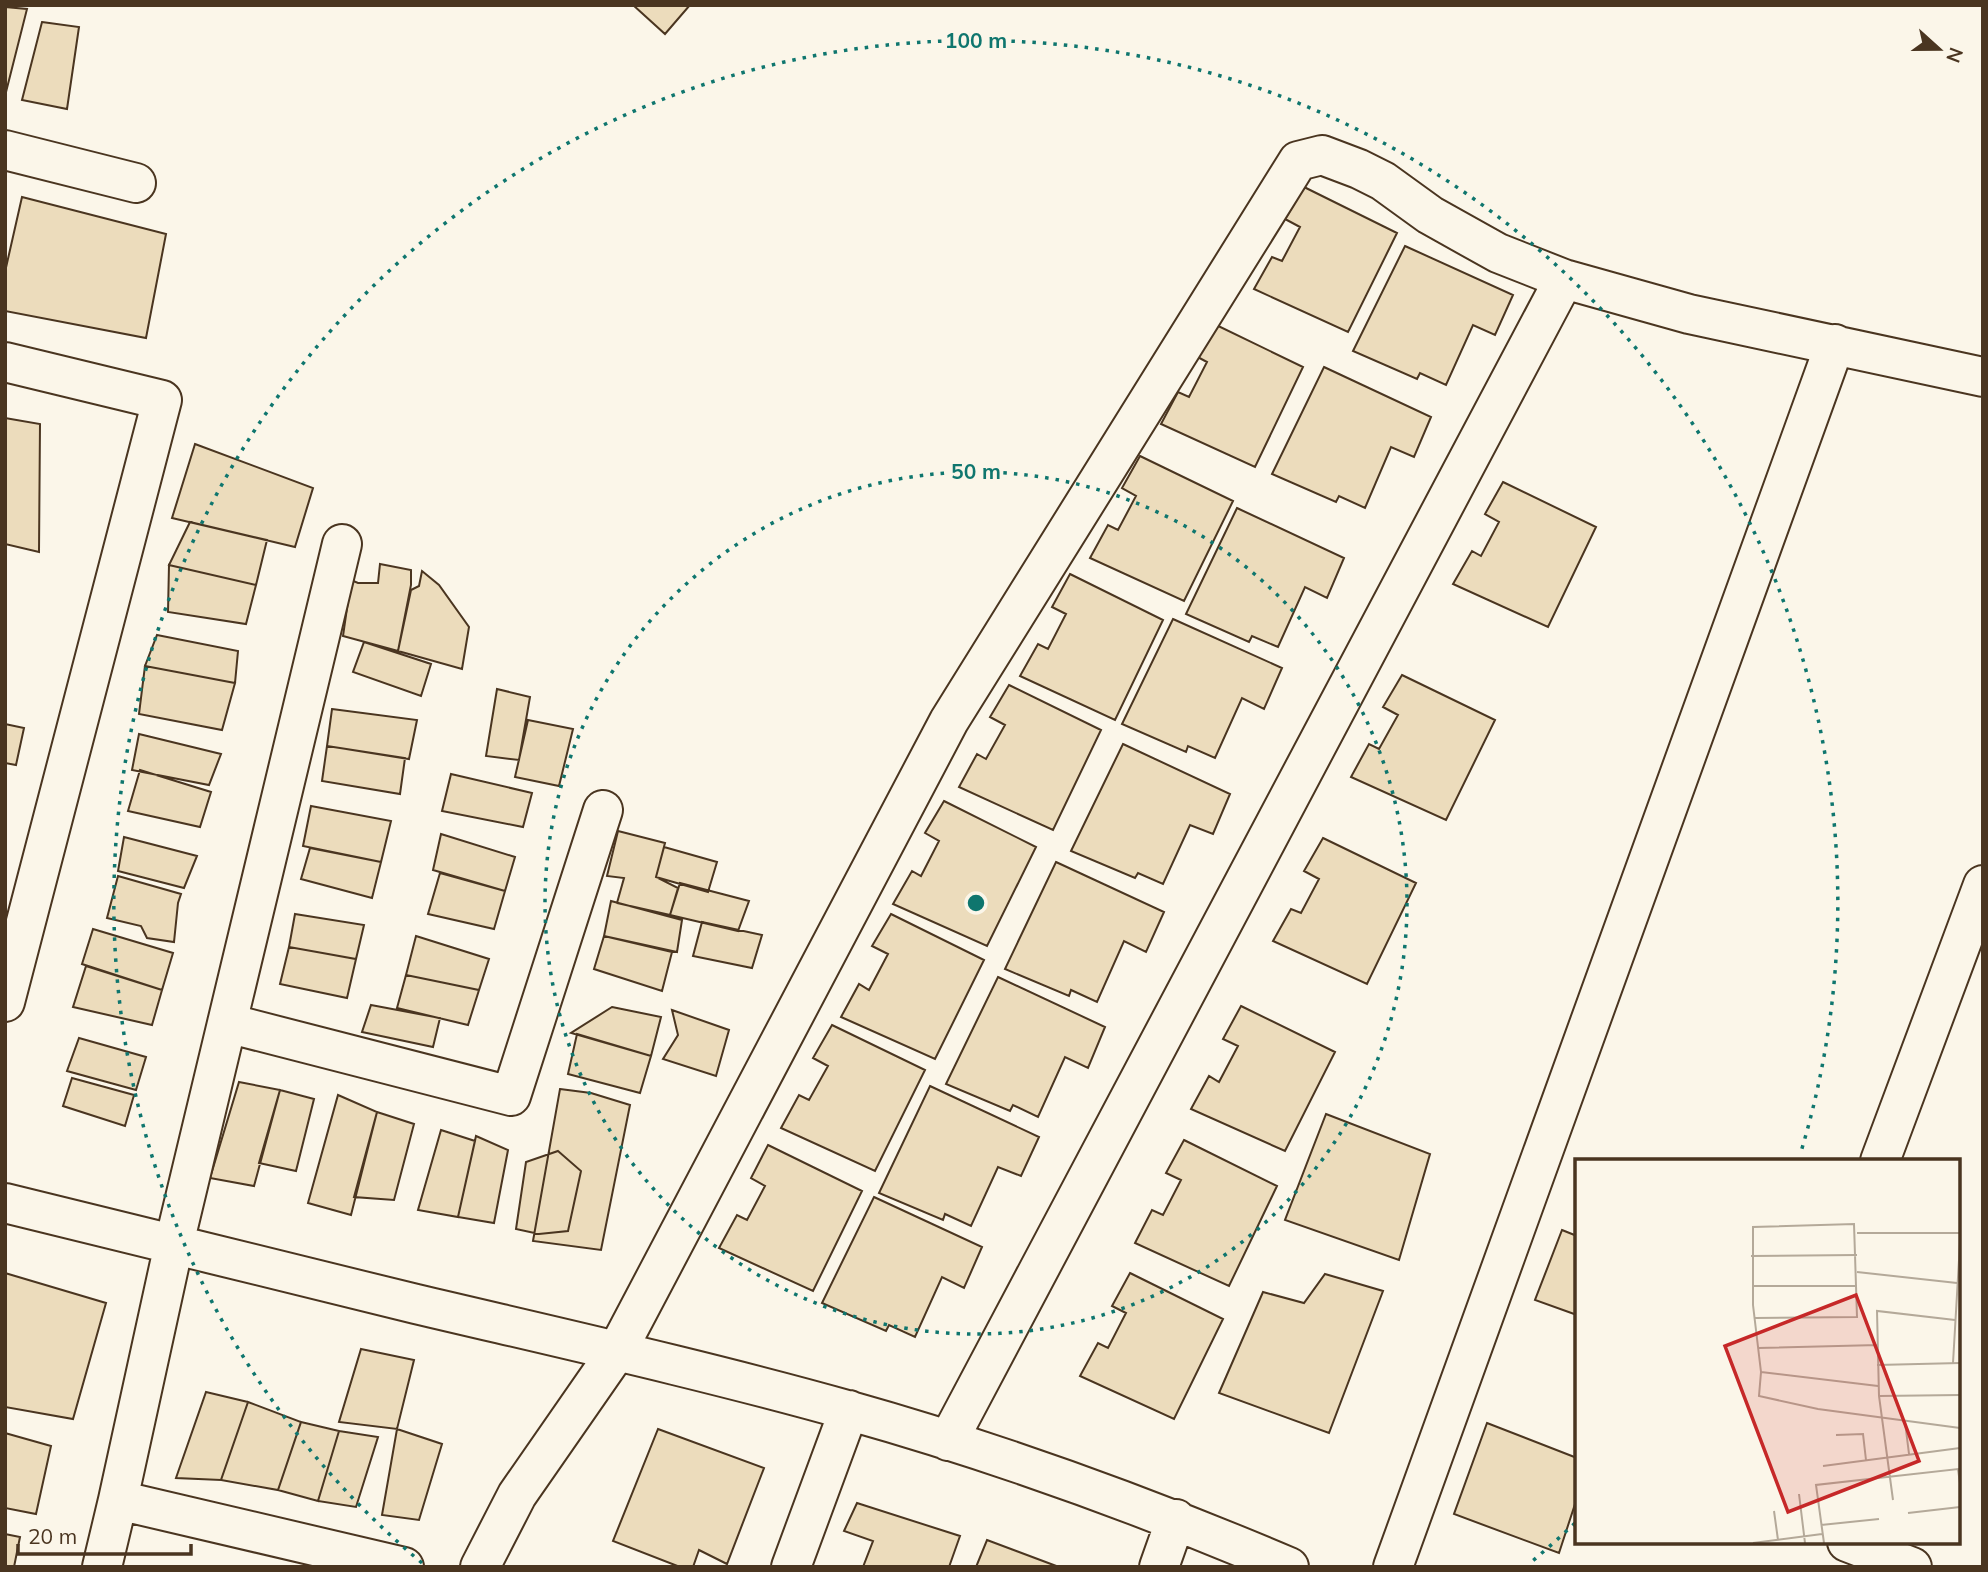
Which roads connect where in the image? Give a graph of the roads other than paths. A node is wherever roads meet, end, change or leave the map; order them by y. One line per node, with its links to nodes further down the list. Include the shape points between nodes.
1 (5, 150): 2 (street)
2 (136, 183)
3 (1564, 279): 4 (street, via 1689,314); 15 (street, via 1498,253 1359,169 1322,155 1298,161 949,721); 17 (street)
4 (1835, 344): 6 (street); 27 (street)
5 (5, 362): 10 (street, via 162,400)
6 (1983, 377)
7 (342, 544): 11 (street)
8 (603, 810): 11 (street, via 512,1096)
9 (1983, 885): 12 (street)
10 (5, 1002)
11 (227, 1023): 14 (street)
12 (1881, 1159)
13 (5, 1203): 14 (street)
14 (174, 1244): 15 (street); 18 (street)
15 (617, 1351): 16 (street); 23 (street, via 517,1495)
16 (849, 1410): 17 (street); 24 (street)
17 (948, 1441): 19 (street)
18 (118, 1500): 21 (street); 22 (street)
19 (1176, 1519): 25 (street); 26 (street)
20 (1850, 1552): 28 (street)
21 (102, 1567)
22 (404, 1567)
23 (480, 1567)
24 (791, 1567)
25 (1158, 1567)
26 (1289, 1567)
27 (1393, 1567)
28 (1912, 1567)

